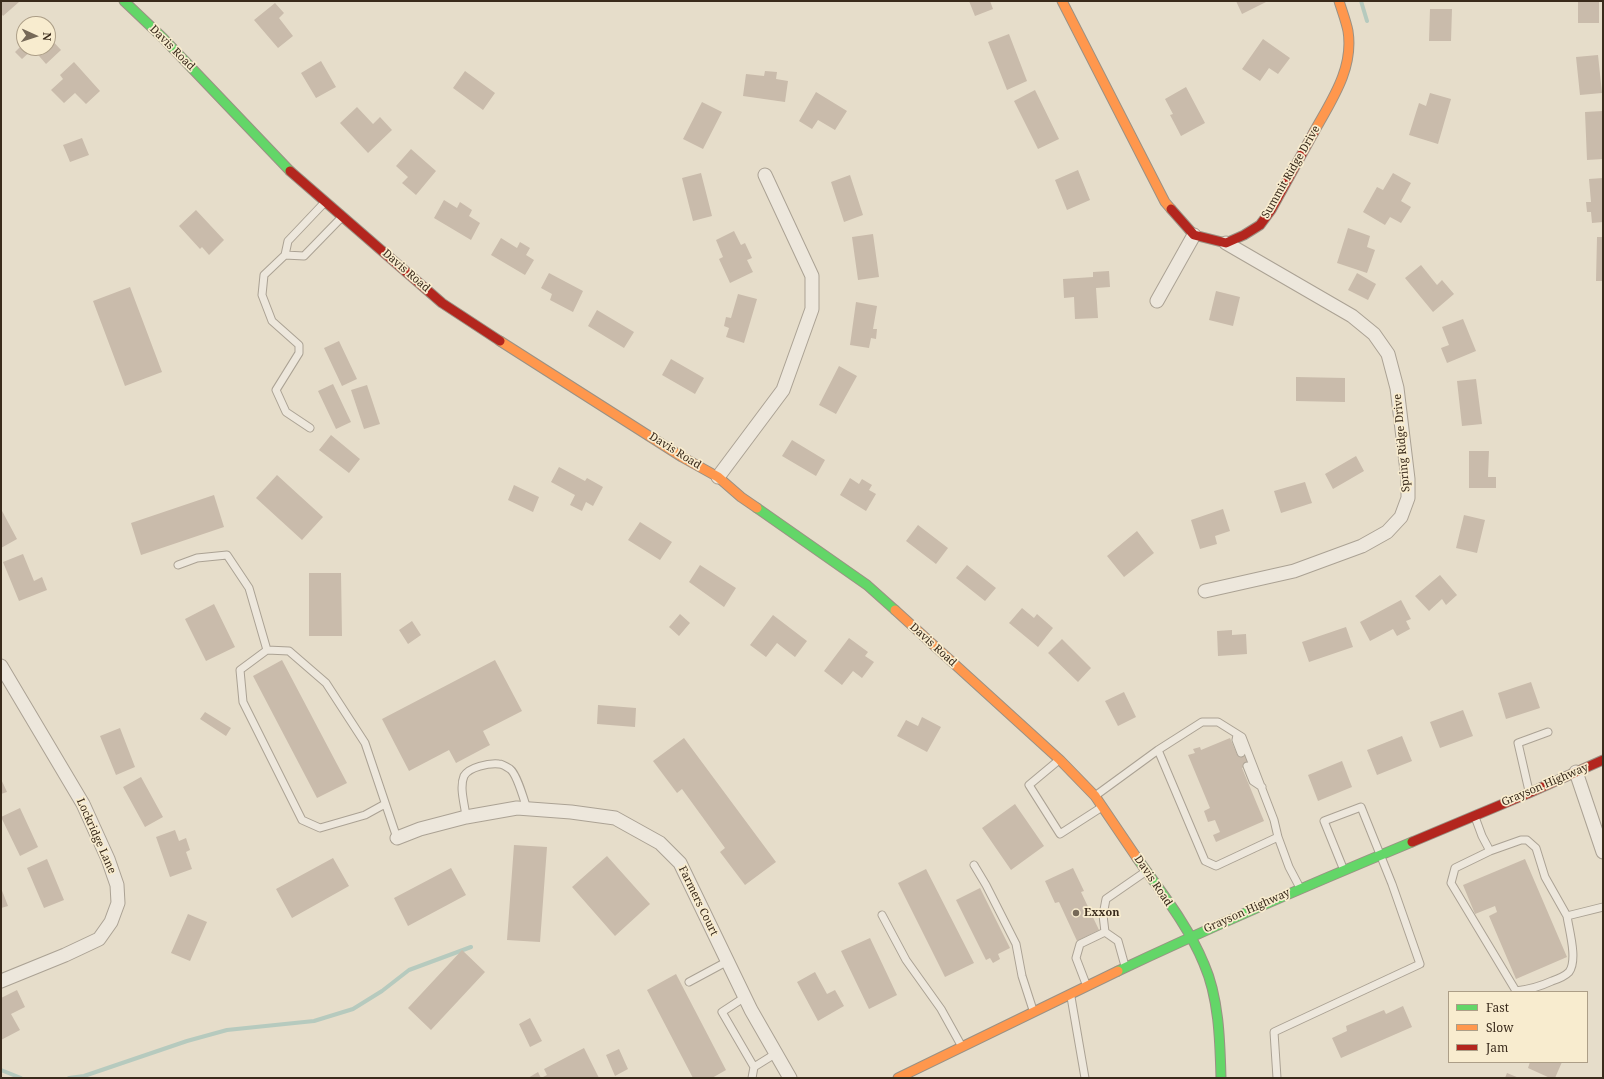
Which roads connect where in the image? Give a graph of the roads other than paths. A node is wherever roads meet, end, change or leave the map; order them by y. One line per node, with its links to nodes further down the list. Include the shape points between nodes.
1 (124, 1): 5 (street, Davis Road, via 163,38 294,175)
2 (1062, 1): 7 (street, via 1165,202)
3 (1339, 1): 8 (street, Summit Ridge Drive, via 1348,31 1349,56 1342,80 1271,210 1260,225 1244,236)
4 (765, 175): 12 (street, via 812,276 812,309 784,390)
5 (325, 202): 6 (street, Davis Road); 9 (lane, via 288,241)
6 (343, 217): 9 (lane, via 304,256); 12 (street, Davis Road, via 442,303 682,457)
7 (1194, 235): 8 (street); 10 (street)
8 (1226, 243): 14 (street, Spring Ridge Drive, via 1352,316 1374,334 1388,354 1397,388 1408,498 1401,517 1387,532 1362,546 1294,571)
9 (285, 255): 11 (lane, via 264,276 262,295 272,321 299,344 299,353 276,390 286,412)
10 (1157, 301)
11 (310, 428)
12 (718, 477): 21 (street, Davis Road, via 741,497 867,585)
13 (178, 565): 15 (lane, via 197,558 227,555 248,588)
14 (1205, 591)
15 (267, 650): 28 (lane, via 289,651 326,683 365,742); 28 (lane, via 240,670 243,702 302,820 320,828 365,815)
16 (1, 666): 49 (street, Lockridge Lane, via 83,804 108,859 117,885 118,903 111,922 99,938)
17 (1548, 732): 26 (lane, via 1518,743)
18 (1237, 735): 19 (lane, via 1218,722 1202,722); 20 (lane, via 1236,740); 25 (lane, via 1242,737)
19 (1158, 750): 27 (lane); 33 (lane, via 1206,861 1216,866)
20 (1241, 752)
21 (1060, 760): 27 (street, Davis Road); 29 (lane, via 1028,785 1060,834)
22 (1603, 760): 24 (street, Grayson Highway)
23 (1247, 766): 25 (lane, via 1253,781)
24 (1576, 772): 26 (street, Grayson Highway); 36 (street)
25 (1262, 787): 33 (lane)
26 (1529, 793): 31 (street, Grayson Highway)
27 (1095, 796): 29 (street, Davis Road)
28 (386, 804): 34 (lane)
29 (1102, 807): 40 (street, Davis Road)
30 (527, 809): 32 (street, Farmers Court, via 517,808); 32 (lane, via 511,769 500,764 489,764 472,770 465,776 462,789); 47 (street, Farmers Court, via 615,818 660,843 680,863)
31 (1475, 815): 35 (lane); 37 (street, Grayson Highway)
32 (466, 817): 34 (street, Farmers Court)
33 (1278, 837): 41 (lane)
34 (397, 838)
35 (1490, 851): 44 (lane, via 1521,840 1531,843 1536,848 1545,877); 44 (lane, via 1455,868 1451,883 1516,991 1535,989 1562,977 1569,971 1573,960)
36 (1603, 852)
37 (1381, 854): 39 (street, Grayson Highway); 39 (lane, via 1361,807 1324,821); 64 (lane, via 1420,964 1274,1032)
38 (974, 865): 54 (lane, via 1016,944 1022,976)
39 (1344, 870): 41 (street, Grayson Highway)
40 (1146, 871): 45 (lane, via 1106,899 1103,915); 46 (street, Davis Road)
41 (1300, 888): 46 (street, Grayson Highway)
42 (1603, 907): 44 (lane)
43 (882, 915): 55 (lane, via 906,960 941,1009)
44 (1567, 916)
45 (1105, 932): 48 (lane, via 1118,941); 51 (lane, via 1080,944 1076,958)
46 (1191, 936): 48 (street, Grayson Highway); 63 (street, Davis Road, via 1205,965 1215,1002 1220,1039)
47 (728, 961): 50 (lane); 53 (street, Farmers Court)
48 (1125, 968): 51 (street, Grayson Highway)
49 (1, 981)
50 (689, 982)
51 (1087, 986): 52 (street, Grayson Highway)
52 (1070, 994): 54 (street, Grayson Highway); 62 (lane)
53 (745, 997): 56 (street, Farmers Court); 57 (lane, via 722,1012)
54 (1034, 1012): 55 (street, Grayson Highway)
55 (962, 1047): 58 (street, Grayson Highway)
56 (775, 1054): 57 (lane); 60 (street, Farmers Court)
57 (754, 1066): 59 (lane)
58 (908, 1076): 61 (street, Grayson Highway)
59 (752, 1078)
60 (790, 1078)
61 (898, 1078)
62 (1084, 1078)
63 (1221, 1078)
64 (1277, 1078)

